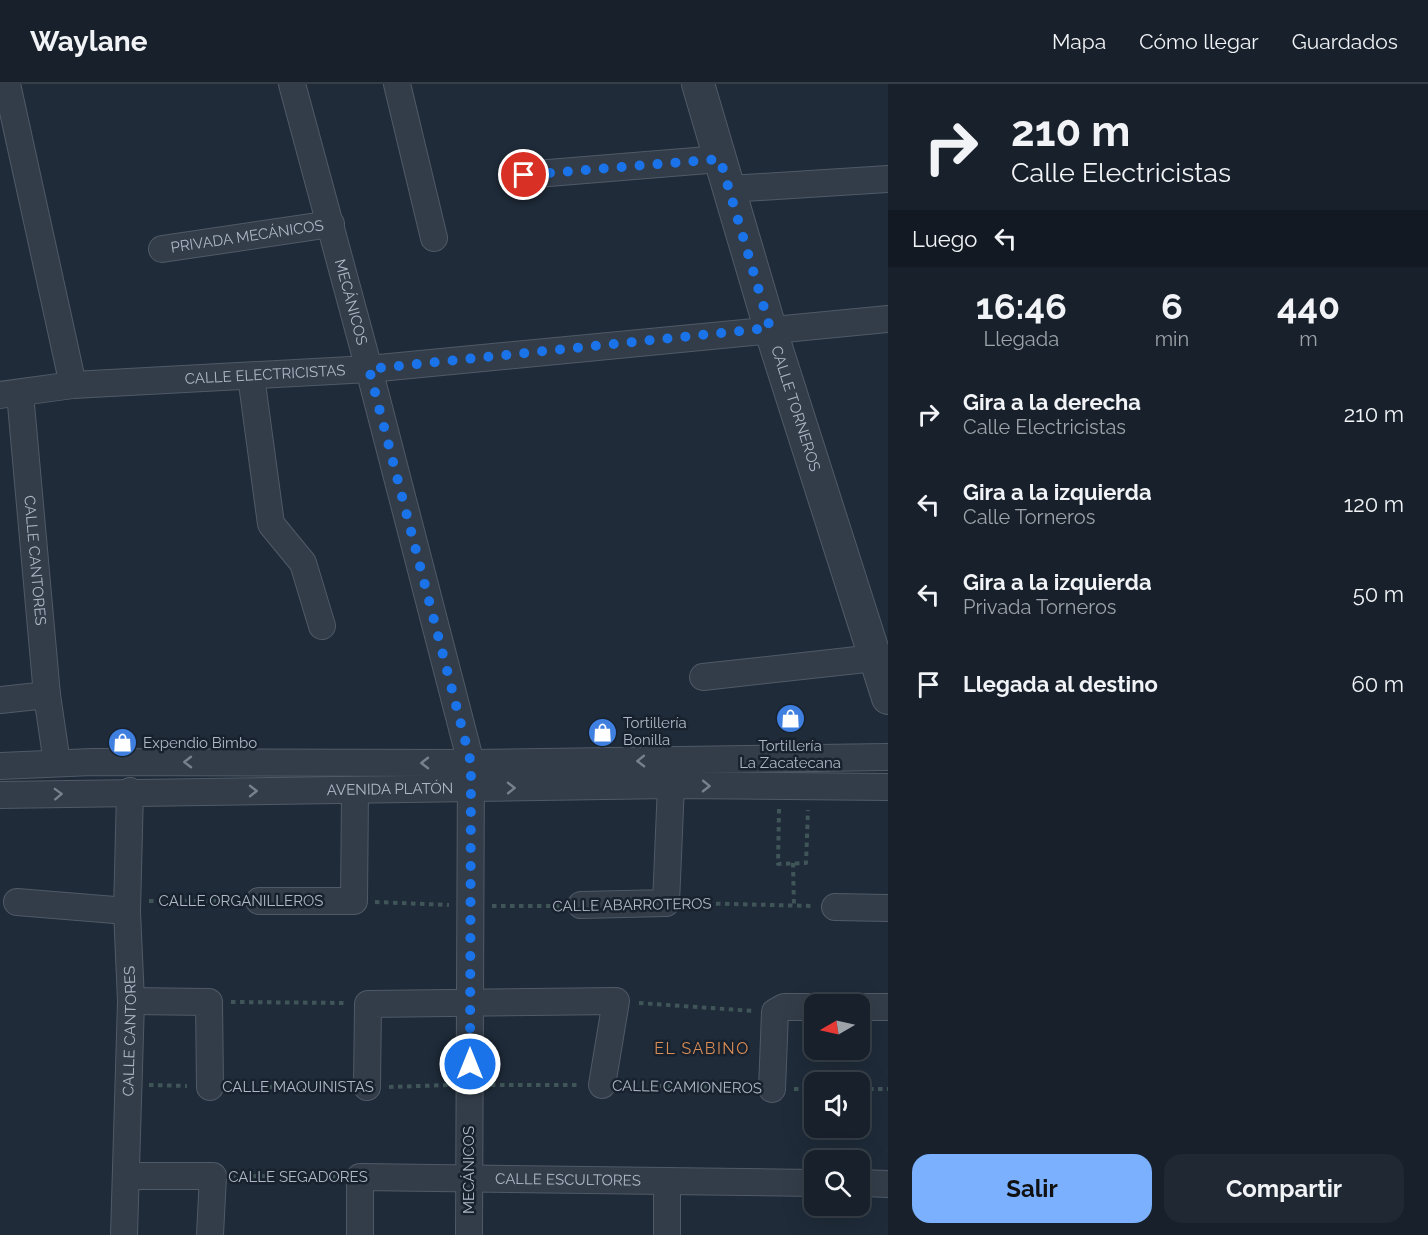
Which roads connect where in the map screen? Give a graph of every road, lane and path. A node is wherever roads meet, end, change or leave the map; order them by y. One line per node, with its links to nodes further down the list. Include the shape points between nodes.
1 (7, 84): 16 (street)
2 (292, 84): 9 (street, MECÁNICOS)
3 (398, 84): 10 (street)
4 (698, 84): 5 (street, CALLE TORNEROS)
5 (720, 159): 6 (street); 8 (street, CALLE TORNEROS)
6 (524, 175)
7 (888, 179): 8 (street)
8 (729, 189): 13 (street, CALLE TORNEROS)
9 (331, 224): 11 (street, PRIVADA MECÁNICOS); 14 (street, MECÁNICOS)
10 (434, 238)
11 (162, 249)
12 (888, 319): 13 (street, CALLE ELECTRICISTAS)
13 (770, 328): 14 (street, CALLE ELECTRICISTAS); 19 (street, CALLE TORNEROS)
14 (369, 369): 15 (street, CALLE ELECTRICISTAS); 26 (street, MECÁNICOS)
15 (250, 376): 16 (street, CALLE ELECTRICISTAS); 18 (street, via 272,524 303,563)
16 (73, 385): 17 (street, CALLE ELECTRICISTAS)
17 (10, 394): 21 (street, CALLE CANTORES)
18 (322, 626)
19 (875, 658): 20 (street); 22 (street, CALLE TORNEROS)
20 (703, 677)
21 (47, 695): 23 (street); 25 (street, CALLE CANTORES)
22 (888, 698)
23 (0, 700)
24 (888, 757): 26 (street, AVENIDA PLATÓN, one-way to 26)
25 (57, 763): 26 (street, AVENIDA PLATÓN, one-way to 25); 27 (street, AVENIDA PLATÓN)
26 (471, 763): 32 (street, MECÁNICOS)
27 (0, 766)
28 (671, 785): 29 (street, AVENIDA PLATÓN, one-way to 29); 32 (street, AVENIDA PLATÓN, one-way to 28); 40 (street)
29 (779, 787): 30 (street, AVENIDA PLATÓN); 36 (path, via 778,864)
30 (809, 787): 31 (street, AVENIDA PLATÓN); 36 (path, via 806,863)
31 (888, 787)
32 (472, 789): 34 (street, AVENIDA PLATÓN); 43 (street, MECÁNICOS)
33 (130, 791): 34 (street, AVENIDA PLATÓN, one-way to 34); 35 (street, AVENIDA PLATÓN, one-way to 33); 42 (street, CALLE CANTORES)
34 (355, 792): 38 (street)
35 (0, 795)
36 (793, 863): 44 (path)
37 (260, 901): 38 (street, CALLE ORGANILLEROS); 42 (path, CALLE ORGANILLEROS)
38 (354, 901): 43 (path)
39 (17, 902): 42 (street)
40 (666, 903): 41 (street, CALLE ABARROTEROS); 44 (path, CALLE ABARROTEROS)
41 (581, 905): 43 (path, CALLE ABARROTEROS)
42 (127, 906): 47 (street, CALLE CANTORES)
43 (471, 906): 50 (street, MECÁNICOS)
44 (794, 906): 45 (path, CALLE ABARROTEROS)
45 (835, 907): 46 (street)
46 (888, 908)
47 (131, 1001): 49 (street); 56 (street, CALLE CANTORES)
48 (616, 1001): 50 (street); 55 (path); 58 (street, CALLE CAMIONEROS)
49 (209, 1002): 51 (path); 59 (street)
50 (470, 1003): 51 (street); 57 (street, MECÁNICOS)
51 (368, 1004): 60 (street)
52 (804, 1007): 55 (street, via 784,1007)
53 (870, 1007): 54 (street)
54 (888, 1007)
55 (776, 1012): 61 (street, CALLE CAMIONEROS)
56 (127, 1085): 59 (path, CALLE MAQUINISTAS); 65 (street, CALLE CANTORES)
57 (470, 1085): 58 (path, CALLE CAMIONEROS); 60 (path, CALLE MAQUINISTAS); 68 (street, MECÁNICOS)
58 (602, 1085): 61 (path, CALLE CAMIONEROS)
59 (210, 1087): 60 (path, CALLE MAQUINISTAS)
60 (367, 1088)
61 (772, 1089): 62 (path, CALLE CAMIONEROS)
62 (804, 1089)
63 (870, 1089): 64 (path)
64 (888, 1089)
65 (127, 1176): 66 (street, CALLE SEGADORES); 73 (street, CALLE CANTORES)
66 (213, 1176): 67 (path, CALLE SEGADORES); 74 (street)
67 (360, 1177): 68 (street, CALLE SEGADORES); 75 (street)
68 (469, 1179): 69 (street, CALLE ESCULTORES); 76 (street, MECÁNICOS)
69 (667, 1182): 70 (street, CALLE ESCULTORES); 77 (street)
70 (804, 1183)
71 (870, 1184): 72 (street)
72 (888, 1184)
73 (124, 1235)
74 (210, 1235)
75 (360, 1235)
76 (469, 1235)
77 (668, 1235)

